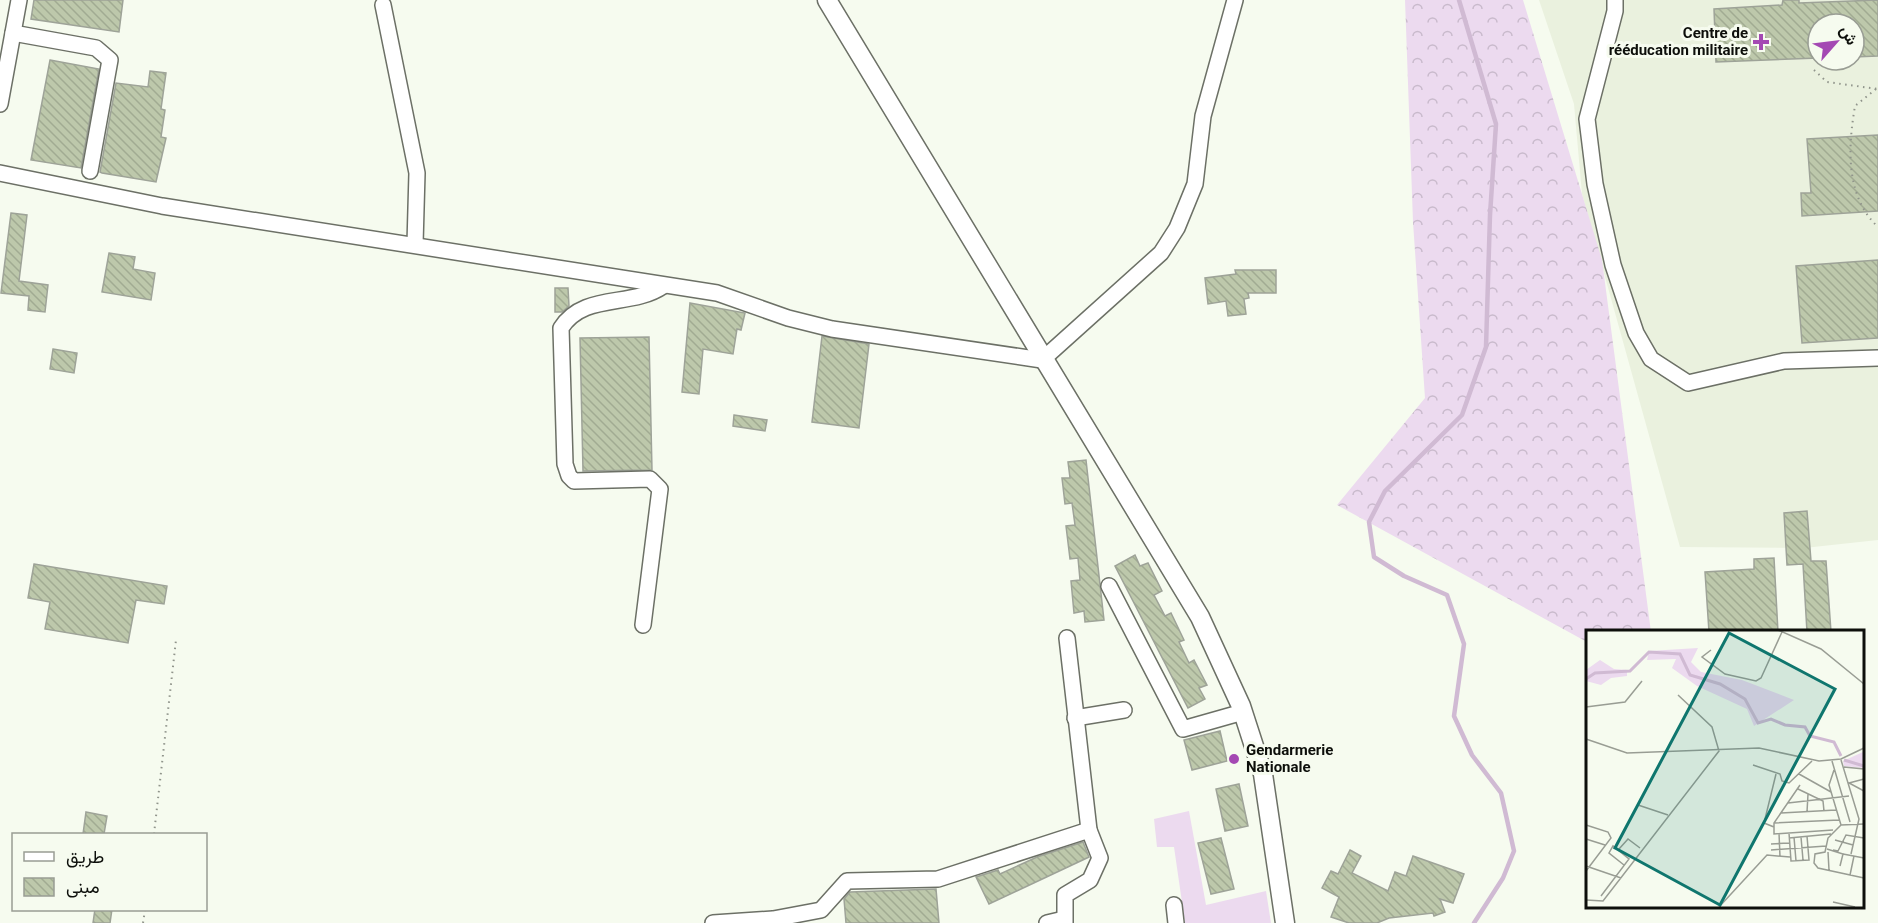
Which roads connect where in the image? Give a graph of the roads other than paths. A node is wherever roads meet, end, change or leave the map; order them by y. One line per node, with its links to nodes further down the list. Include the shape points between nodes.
1 (19, 0): 6 (street)
2 (827, 0): 13 (main road)
3 (1235, 0): 13 (street, via 1203,116 1195,184 1177,228 1161,253)
4 (1615, 0): 12 (street, via 1587,119 1595,184 1613,265 1636,333 1651,359 1688,383 1784,361)
5 (383, 5): 10 (street, via 417,173)
6 (13, 33): 7 (street); 8 (street, via 96,48 110,60)
7 (0, 104)
8 (90, 171)
9 (0, 172): 10 (street, via 162,206)
10 (415, 244): 11 (street)
11 (663, 286): 13 (street, via 717,293 832,329); 15 (street, via 638,297 587,305 573,313 561,328 565,464 569,476 574,481 650,479 660,489)
12 (1878, 358)
13 (1042, 360): 18 (main road, via 1200,617)
14 (1109, 586): 18 (street, via 1183,729)
15 (643, 626)
16 (1066, 638): 19 (street)
17 (1124, 710): 19 (street)
18 (1243, 712): 26 (main road, via 1263,774)
19 (1075, 718): 20 (street)
20 (1089, 830): 22 (street, via 1100,858 1090,880 1065,895); 23 (street, via 938,879 847,880 821,910 773,919)
21 (1174, 905): 25 (street)
22 (1065, 921): 24 (street)
23 (713, 923)
24 (1047, 923)
25 (1176, 923)
26 (1285, 923)

